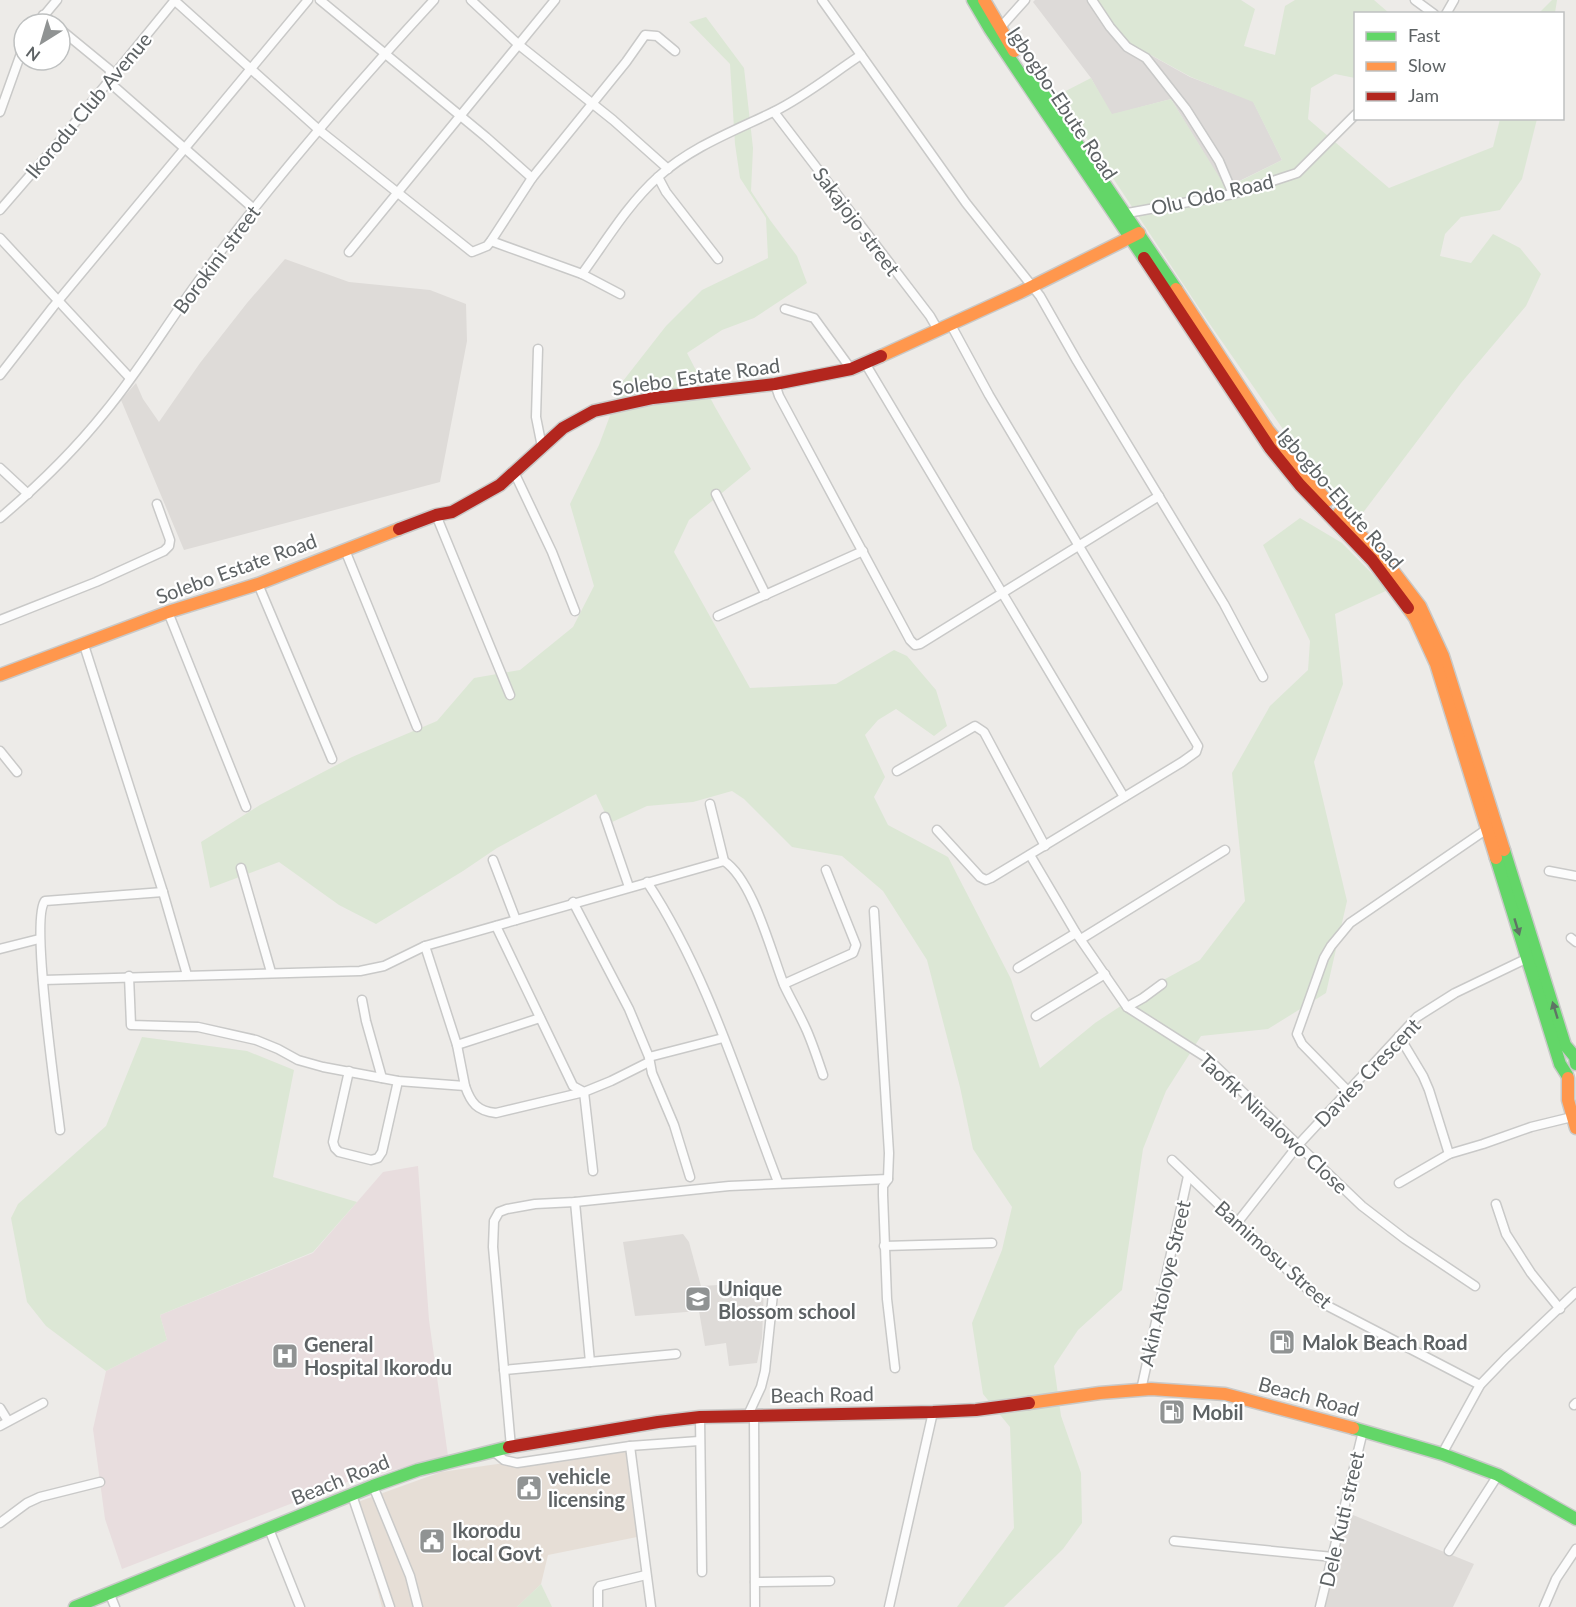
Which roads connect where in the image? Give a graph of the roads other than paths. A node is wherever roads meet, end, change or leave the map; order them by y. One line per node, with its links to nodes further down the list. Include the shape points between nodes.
1 (57, 0): 14 (street)
2 (175, 0): 22 (street); 24 (street, Ikorodu Club Avenue)
3 (309, 0): 22 (street)
4 (320, 0): 20 (street)
5 (434, 0): 20 (street, Borokini street)
6 (471, 0): 18 (street)
7 (555, 0): 18 (street)
8 (822, 0): 21 (street)
9 (973, 0): 39 (main road, Igbogbo-Ebute Road, via 990,30)
10 (984, 0): 16 (main road, Igbogbo-Ebute Road)
11 (1025, 0): 16 (street)
12 (1092, 0): 36 (street, via 1127,47 1146,58 1186,109 1219,161)
13 (1415, 0): 15 (street)
14 (46, 12)
15 (1431, 12)
16 (1000, 28): 39 (main road, Igbogbo-Ebute Road)
17 (72, 39): 24 (street, via 110,70)
18 (519, 45): 25 (street); 29 (street)
19 (675, 51): 25 (street, via 657,36 645,35)
20 (385, 53): 29 (street); 30 (street, Borokini street)
21 (861, 55): 27 (street); 46 (street, via 966,203)
22 (251, 69): 30 (street); 31 (street)
23 (14, 72): 26 (street)
24 (109, 82): 31 (street); 38 (street, Ikorodu Club Avenue)
25 (591, 104): 32 (street); 34 (street)
26 (0, 112)
27 (774, 112): 32 (street, via 715,139); 51 (street, Sakajojo street)
28 (1354, 116): 36 (street, Olu Odo Road, via 1301,171)
29 (461, 117): 34 (street); 35 (street)
30 (319, 130): 35 (street); 37 (street, Borokini street)
31 (185, 148): 37 (street); 48 (street)
32 (668, 169): 33 (street)
33 (658, 177): 44 (street); 45 (street)
34 (532, 178): 42 (street)
35 (398, 193): 42 (street, via 472,252); 43 (street)
36 (1233, 194): 39 (street, Olu Odo Road)
37 (254, 208): 56 (street, Borokini street)
38 (0, 210)
39 (1121, 215): 40 (main road, Igbogbo-Ebute Road)
40 (1135, 235): 46 (main road, Solebo Estate Road); 90 (main road, Igbogbo-Ebute Road, via 1270,448 1372,560 1414,618 1436,663); 112 (main road, Igbogbo-Ebute Road, via 1268,430 1311,484 1384,559 1420,606 1451,680)
41 (0, 238): 48 (street)
42 (491, 241): 45 (street)
43 (349, 252)
44 (718, 259)
45 (582, 274): 47 (street)
46 (1032, 286): 50 (main road, Solebo Estate Road); 63 (street)
47 (620, 294)
48 (57, 301): 55 (street); 56 (street)
49 (785, 309): 54 (street, via 814,318)
50 (951, 325): 51 (main road, Solebo Estate Road); 67 (street)
51 (938, 330): 53 (main road, Solebo Estate Road)
52 (537, 349): 58 (street, via 536,417)
53 (866, 363): 54 (main road, Solebo Estate Road); 71 (street)
54 (851, 369): 57 (main road, Solebo Estate Road)
55 (0, 375)
56 (130, 378): 61 (street, Borokini street, via 78,444)
57 (775, 384): 58 (main road, Solebo Estate Road, via 653,398 594,411 563,428); 69 (street)
58 (542, 447): 60 (main road, Solebo Estate Road)
59 (0, 468): 61 (street)
60 (514, 472): 65 (main road, Solebo Estate Road, via 461,507); 73 (street)
61 (28, 494): 66 (street, Borokini street)
62 (716, 494): 72 (street)
63 (1159, 496): 67 (street); 79 (street)
64 (157, 504): 76 (street, via 170,540 164,551)
65 (436, 516): 68 (main road, Solebo Estate Road); 80 (street)
66 (0, 518)
67 (1079, 547): 71 (street); 86 (street, via 1198,746 1196,753)
68 (345, 550): 70 (main road, Solebo Estate Road); 81 (street)
69 (863, 551): 71 (street, via 915,645); 72 (street)
70 (258, 584): 74 (main road, Solebo Estate Road); 83 (street)
71 (1004, 592): 86 (street)
72 (766, 595): 75 (street)
73 (575, 611)
74 (168, 612): 77 (main road, Solebo Estate Road); 88 (street)
75 (718, 616)
76 (0, 620)
77 (84, 645): 78 (main road, Solebo Estate Road); 103 (street)
78 (0, 675)
79 (1263, 677)
80 (510, 694)
81 (417, 727)
82 (0, 751): 85 (street)
83 (332, 759)
84 (897, 771): 92 (street, via 975,726 984,732)
85 (17, 772)
86 (1124, 797): 92 (street)
87 (710, 804): 96 (street)
88 (246, 807)
89 (605, 818): 102 (street)
90 (1487, 829): 112 (main road, Igbogbo-Ebute Road, one-way to 112); 136 (street, via 1350,923 1330,946 1297,1034 1302,1044)
91 (937, 830): 94 (street, via 986,880)
92 (1045, 846): 94 (street)
93 (1225, 850): 108 (street)
94 (1030, 855): 108 (street, Taofik Ninalowo Close)
95 (493, 860): 106 (street)
96 (724, 861): 101 (street); 119 (street, via 741,880 768,937)
97 (241, 868): 114 (street)
98 (826, 870): 119 (street, via 856,949)
99 (1549, 871): 100 (street)
100 (1576, 876)
101 (647, 882): 102 (street); 126 (street, via 691,959)
102 (629, 887): 104 (street)
103 (163, 892): 109 (street, via 45,901 41,906); 116 (street)
104 (573, 902): 106 (street); 128 (street, via 626,1001)
105 (874, 911): 146 (street)
106 (516, 920): 107 (street)
107 (496, 926): 110 (street); 124 (street)
108 (1079, 936): 113 (street); 115 (street, Taofik Ninalowo Close)
109 (39, 939): 111 (street); 118 (street)
110 (425, 946): 114 (street, via 384,966); 127 (street)
111 (0, 949)
112 (1532, 956): 125 (street, Davies Crescent, via 1455,993 1417,1017); 129 (main road, Igbogbo-Ebute Road, one-way to 112, via 1565,1045); 133 (main road, Igbogbo-Ebute Road, via 1560,1064)
113 (1018, 968)
114 (271, 972): 116 (street)
115 (1105, 974): 122 (street, Taofik Ninalowo Close); 123 (street)
116 (187, 975): 117 (street)
117 (129, 976): 118 (street); 130 (street, via 131,1024 198,1027 227,1033 256,1040 298,1060)
118 (43, 980): 139 (street)
119 (784, 984): 131 (street)
120 (1162, 984): 122 (street)
121 (362, 1000): 132 (street)
122 (1127, 1007): 140 (street, Taofik Ninalowo Close, via 1208,1058)
123 (1036, 1016)
124 (540, 1018): 127 (street); 137 (street, via 573,1086)
125 (1399, 1036): 136 (street, Davies Crescent); 141 (street, via 1429,1090)
126 (723, 1038): 128 (street); 147 (street)
127 (457, 1045): 135 (street)
128 (649, 1059): 137 (street); 145 (street)
129 (1576, 1064): 133 (main road, via 1570,1066)
130 (349, 1071): 132 (street); 134 (street, via 333,1142 339,1152 371,1161 382,1152)
131 (823, 1075)
132 (382, 1078): 134 (street)
133 (1571, 1078): 138 (main road, via 1568,1101)
134 (398, 1081): 135 (street)
135 (465, 1086): 137 (street, via 471,1102 486,1112 496,1113)
136 (1348, 1090): 140 (street, Davies Crescent)
137 (584, 1092): 143 (street)
138 (1574, 1122): 141 (street, via 1531,1127)
139 (60, 1130)
140 (1299, 1144): 151 (street, Davies Crescent); 154 (street, Taofik Ninalowo Close, via 1383,1224)
141 (1449, 1154): 148 (street)
142 (1172, 1160): 144 (street, Bamimosu Street)
143 (592, 1171)
144 (1188, 1176): 151 (street, Bamimosu Street); 163 (street, Akin Atoloye Street)
145 (690, 1177)
146 (888, 1179): 147 (street); 153 (street, via 883,1186)
147 (778, 1182): 149 (street)
148 (1399, 1183)
149 (575, 1203): 159 (street); 161 (street, via 507,1209 499,1212 494,1221)
150 (1496, 1204): 157 (street, via 1506,1234)
151 (1237, 1223): 162 (street, Bamimosu Street, via 1322,1303)
152 (992, 1243): 153 (street)
153 (885, 1246): 160 (street)
154 (1475, 1286)
155 (1576, 1292): 157 (street)
156 (773, 1294): 167 (street, via 765,1371)
157 (1560, 1309): 162 (street)
158 (676, 1354): 159 (street)
159 (590, 1362): 161 (street)
160 (895, 1368)
161 (504, 1370): 173 (street)
162 (1480, 1385): 175 (street)
163 (1141, 1390): 166 (main road, Beach Road); 170 (main road, Beach Road, via 1225,1395)
164 (43, 1403): 169 (street)
165 (0, 1408): 169 (street)
166 (933, 1412): 167 (main road, Beach Road); 200 (street)
167 (751, 1415): 168 (main road, Beach Road); 190 (street)
168 (700, 1417): 171 (street); 173 (main road, Beach Road)
169 (4, 1424)
170 (1363, 1431): 175 (main road, Beach Road); 186 (street, Dele Kuti street)
171 (699, 1441): 172 (street); 187 (street)
172 (630, 1446): 174 (street, via 517,1463 504,1460); 188 (street)
173 (511, 1447): 174 (main road, Beach Road)
174 (492, 1450): 178 (main road, Beach Road)
175 (1442, 1454): 176 (main road, Beach Road)
176 (1498, 1475): 180 (main road, Beach Road); 185 (street)
177 (100, 1482): 181 (street, via 40,1497)
178 (373, 1486): 179 (main road, Beach Road); 196 (street, via 410,1575)
179 (352, 1495): 182 (main road, Beach Road); 195 (street)
180 (1576, 1519)
181 (0, 1523)
182 (269, 1529): 191 (main road, Beach Road); 194 (street)
183 (1174, 1540): 186 (street)
184 (1576, 1549): 202 (street, via 1556,1579)
185 (1449, 1551)
186 (1333, 1557): 201 (street, Dele Kuti street)
187 (702, 1572)
188 (646, 1575): 197 (street, via 600,1586); 198 (street)
189 (830, 1581): 190 (street)
190 (755, 1582): 199 (street)
191 (109, 1592): 192 (main road, Beach Road); 193 (street)
192 (75, 1607)
193 (115, 1607)
194 (300, 1607)
195 (390, 1607)
196 (418, 1607)
197 (598, 1607)
198 (651, 1607)
199 (755, 1607)
200 (889, 1607)
201 (1320, 1607)
202 (1544, 1607)

